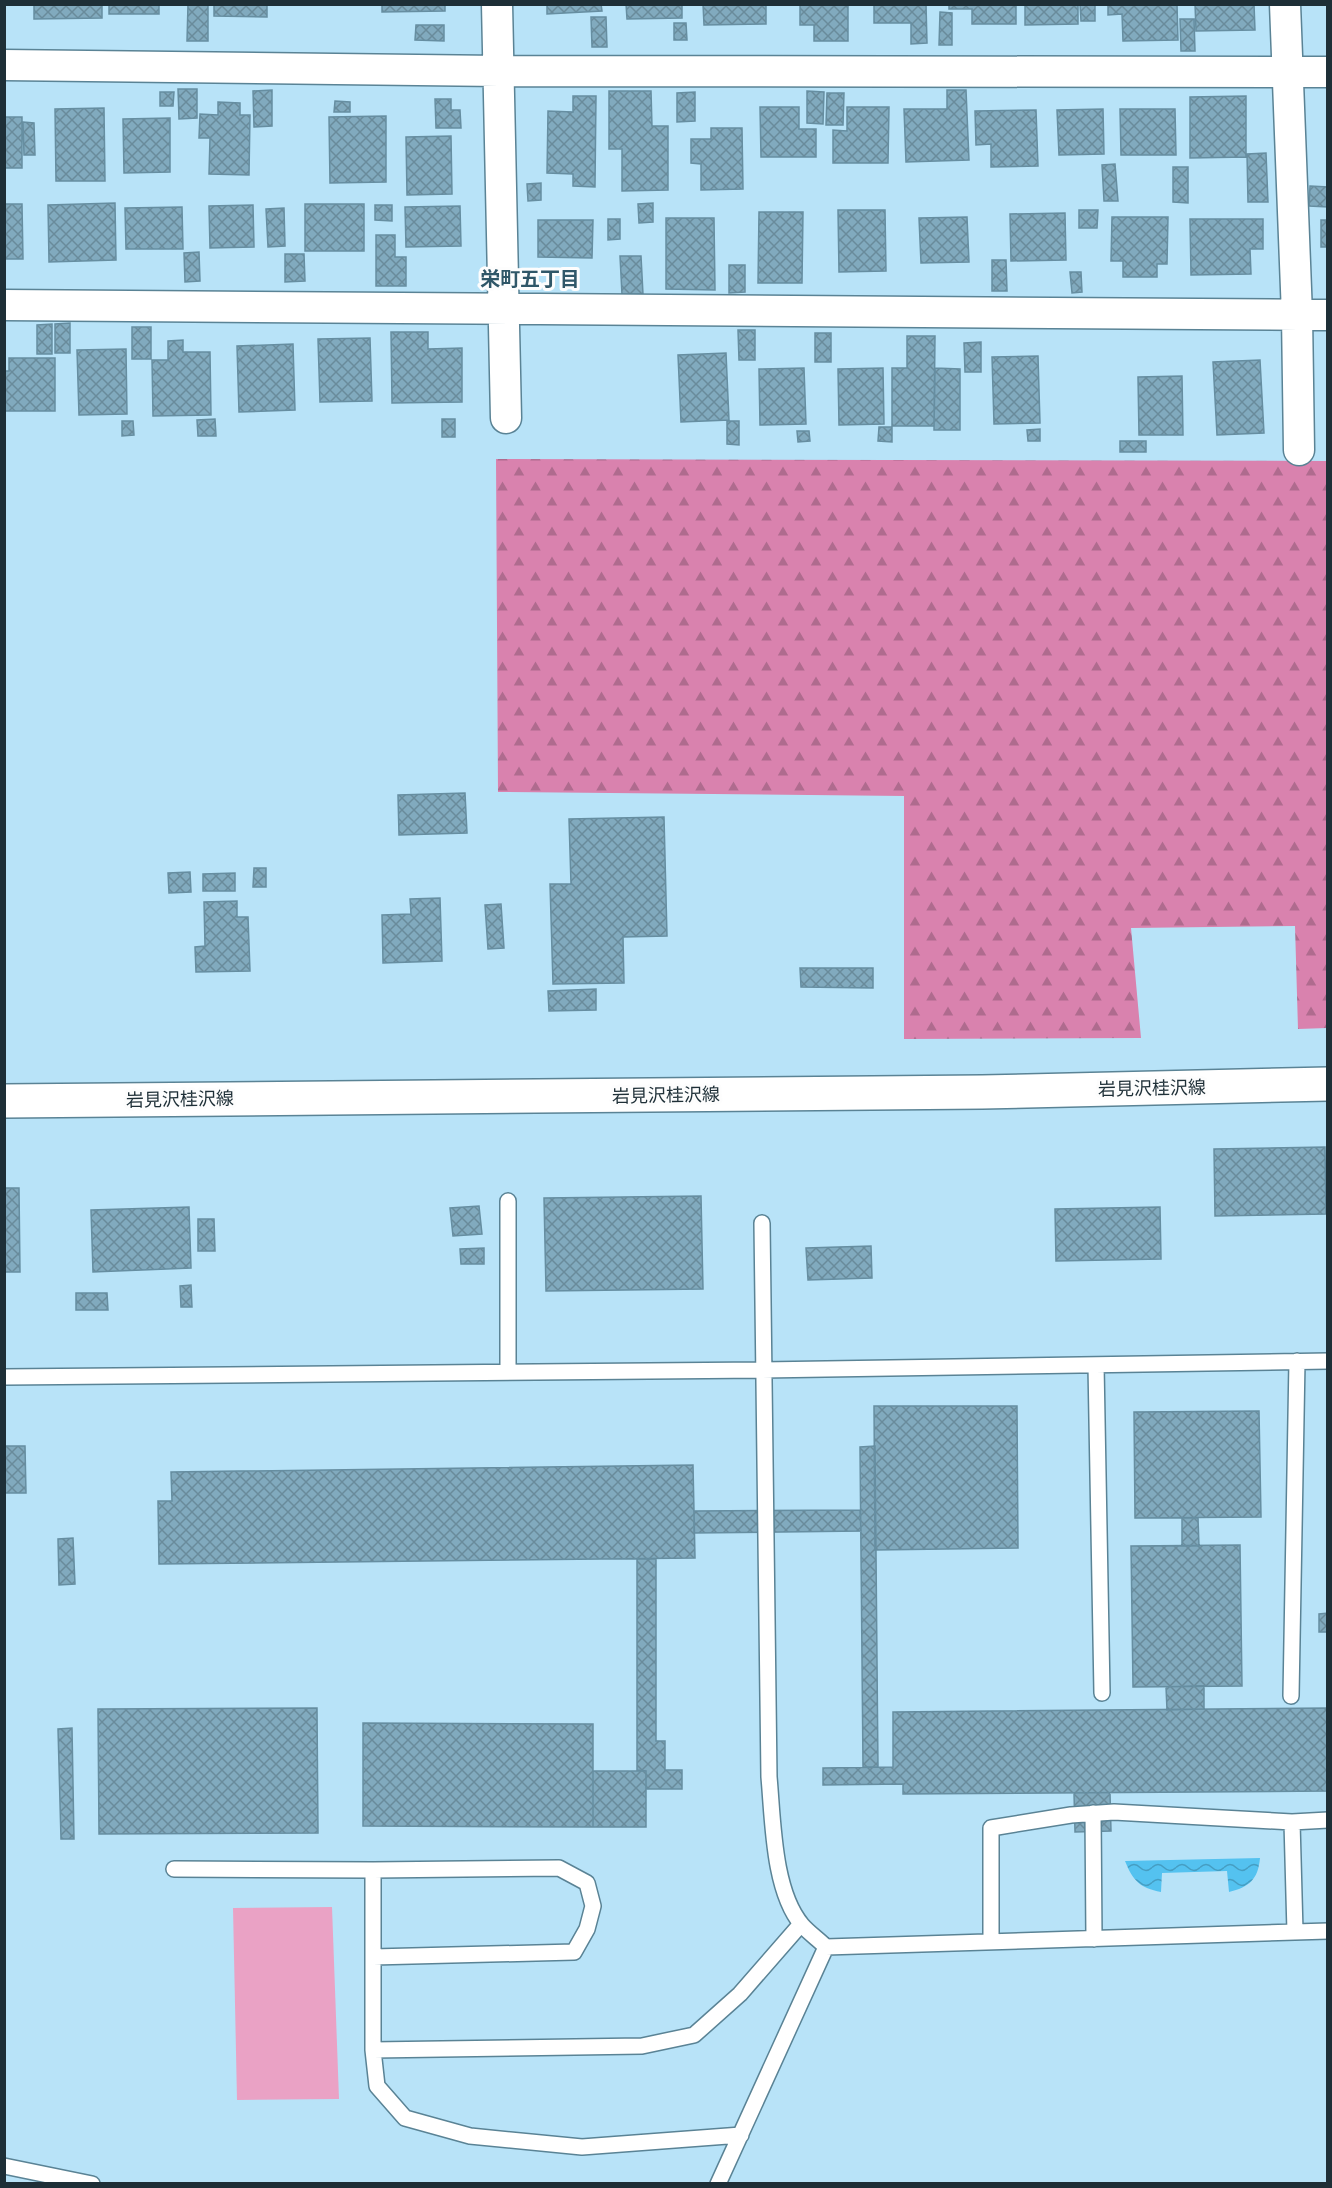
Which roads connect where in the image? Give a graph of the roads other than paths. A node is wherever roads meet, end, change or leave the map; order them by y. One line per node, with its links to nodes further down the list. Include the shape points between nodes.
1 (497, 4): 4 (street)
2 (1285, 4): 5 (street)
3 (4, 65): 4 (street)
4 (499, 71): 5 (street); 8 (street)
5 (1287, 72): 6 (street); 9 (street)
6 (1328, 72)
7 (4, 305): 8 (street)
8 (503, 308): 9 (street); 11 (street)
9 (1297, 315): 10 (street); 12 (street)
10 (1328, 315)
11 (506, 418)
12 (1299, 450)
13 (1328, 1084): 14 (main road, 岩見沢桂沢線, via 982,1092)
14 (4, 1101)
15 (508, 1201): 21 (lane)
16 (762, 1223): 20 (lane)
17 (1297, 1361): 18 (lane); 19 (lane); 24 (lane)
18 (1328, 1361)
19 (1096, 1365): 20 (lane); 23 (lane)
20 (762, 1370): 21 (lane); 30 (lane, via 769,1777 777,1857 786,1895)
21 (508, 1372): 22 (lane)
22 (4, 1377)
23 (1102, 1693)
24 (1291, 1696)
25 (1093, 1813): 27 (lane); 33 (lane); 34 (lane, via 991,1828)
26 (1328, 1820): 27 (lane)
27 (1292, 1822): 32 (lane)
28 (174, 1869): 29 (lane)
29 (373, 1870): 36 (lane); 36 (lane, via 559,1868 586,1883 592,1906 587,1929 574,1952)
30 (801, 1923): 35 (lane); 37 (lane, via 741,1994 694,2035 642,2046)
31 (1328, 1931): 32 (lane)
32 (1295, 1932): 33 (lane)
33 (1094, 1939): 34 (lane)
34 (991, 1942): 35 (lane)
35 (826, 1947): 38 (lane)
36 (373, 1957): 37 (lane)
37 (373, 2050): 38 (lane, via 377,2086 405,2118 470,2136 582,2147)
38 (741, 2135): 41 (lane)
39 (4, 2166): 40 (lane)
40 (92, 2184)
41 (718, 2184)

